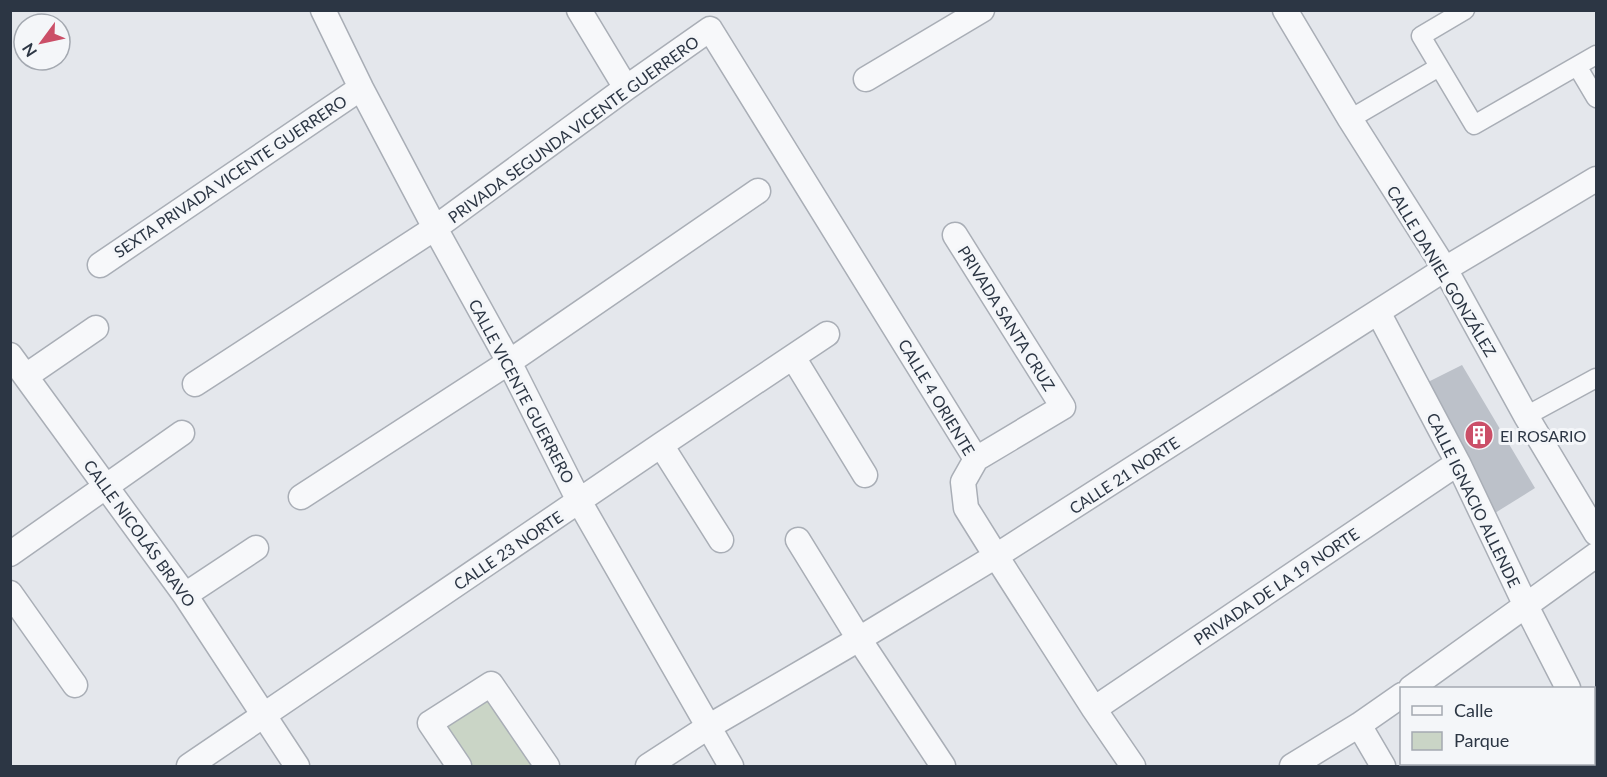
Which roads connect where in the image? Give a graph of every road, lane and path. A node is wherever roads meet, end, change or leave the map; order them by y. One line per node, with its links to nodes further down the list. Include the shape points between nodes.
1 (323, 10): 11 (street, CALLE VICENTE GUERRERO)
2 (579, 10): 12 (street)
3 (982, 10): 10 (street)
4 (1285, 10): 14 (street, CALLE DANIEL GONZÁLEZ)
5 (1465, 10): 9 (street, via 1421,36)
6 (711, 29): 12 (street, PRIVADA SEGUNDA VICENTE GUERRERO); 33 (street, CALLE 4 ORIENTE)
7 (1596, 55): 8 (street)
8 (1577, 66): 9 (street, via 1474,125); 13 (street)
9 (1439, 67): 14 (street)
10 (866, 79)
11 (361, 88): 17 (street, CALLE VICENTE GUERRERO); 19 (street, SEXTA PRIVADA VICENTE GUERRERO)
12 (626, 88): 17 (street, PRIVADA SEGUNDA VICENTE GUERRERO)
13 (1596, 98)
14 (1350, 119): 20 (street, CALLE DANIEL GONZÁLEZ)
15 (1596, 179): 20 (street, CALLE 21 NORTE)
16 (758, 191): 26 (street)
17 (435, 228): 26 (street, CALLE VICENTE GUERRERO); 29 (street, PRIVADA SEGUNDA VICENTE GUERRERO)
18 (955, 235): 33 (street, PRIVADA SANTA CRUZ, via 1063,407)
19 (99, 265)
20 (1445, 269): 21 (street, CALLE 21 NORTE); 30 (street, CALLE DANIEL GONZÁLEZ)
21 (1378, 312): 34 (street, CALLE IGNACIO ALLENDE); 45 (street, CALLE 21 NORTE)
22 (96, 328): 27 (street)
23 (827, 334): 25 (street, CALLE 23 NORTE)
24 (10, 355): 27 (street, CALLE NICOLÁS BRAVO)
25 (793, 357): 32 (street, CALLE 23 NORTE); 35 (street)
26 (509, 362): 37 (street); 38 (street, CALLE VICENTE GUERRERO)
27 (26, 376): 36 (street, CALLE NICOLÁS BRAVO)
28 (1596, 378): 30 (street)
29 (195, 384)
30 (1526, 416): 39 (street, CALLE DANIEL GONZÁLEZ)
31 (182, 433): 36 (street)
32 (661, 445): 38 (street, CALLE 23 NORTE); 40 (street)
33 (976, 459): 45 (street, CALLE 4 ORIENTE, via 963,482 966,508)
34 (1458, 463): 48 (street, CALLE IGNACIO ALLENDE); 54 (street, PRIVADA DE LA 19 NORTE)
35 (865, 475)
36 (107, 486): 43 (street); 47 (street, CALLE NICOLÁS BRAVO)
37 (301, 497)
38 (579, 501): 55 (street, CALLE 23 NORTE); 57 (street, CALLE VICENTE GUERRERO)
39 (1596, 533)
40 (721, 540)
41 (798, 540): 49 (street)
42 (256, 548): 47 (street)
43 (10, 554)
44 (1596, 555): 48 (street)
45 (996, 556): 49 (street, CALLE 21 NORTE); 54 (street, CALLE 4 ORIENTE)
46 (10, 593): 50 (street)
47 (185, 595): 55 (street, CALLE NICOLÁS BRAVO)
48 (1526, 606): 51 (street); 52 (street, CALLE IGNACIO ALLENDE)
49 (859, 639): 57 (street, CALLE 21 NORTE); 58 (street)
50 (75, 685)
51 (1412, 687)
52 (1567, 687)
53 (1400, 696): 56 (street)
54 (1094, 709): 65 (street, CALLE 4 ORIENTE)
55 (264, 715): 59 (street, CALLE 23 NORTE); 60 (street, CALLE NICOLÁS BRAVO)
56 (1359, 725): 66 (street); 67 (street)
57 (708, 727): 63 (street, CALLE 21 NORTE); 64 (street, CALLE VICENTE GUERRERO)
58 (936, 764)
59 (189, 766)
60 (297, 766)
61 (459, 766): 62 (street, via 430,723 491,684)
62 (547, 766)
63 (648, 766)
64 (731, 766)
65 (1133, 766)
66 (1292, 766)
67 (1383, 766)

